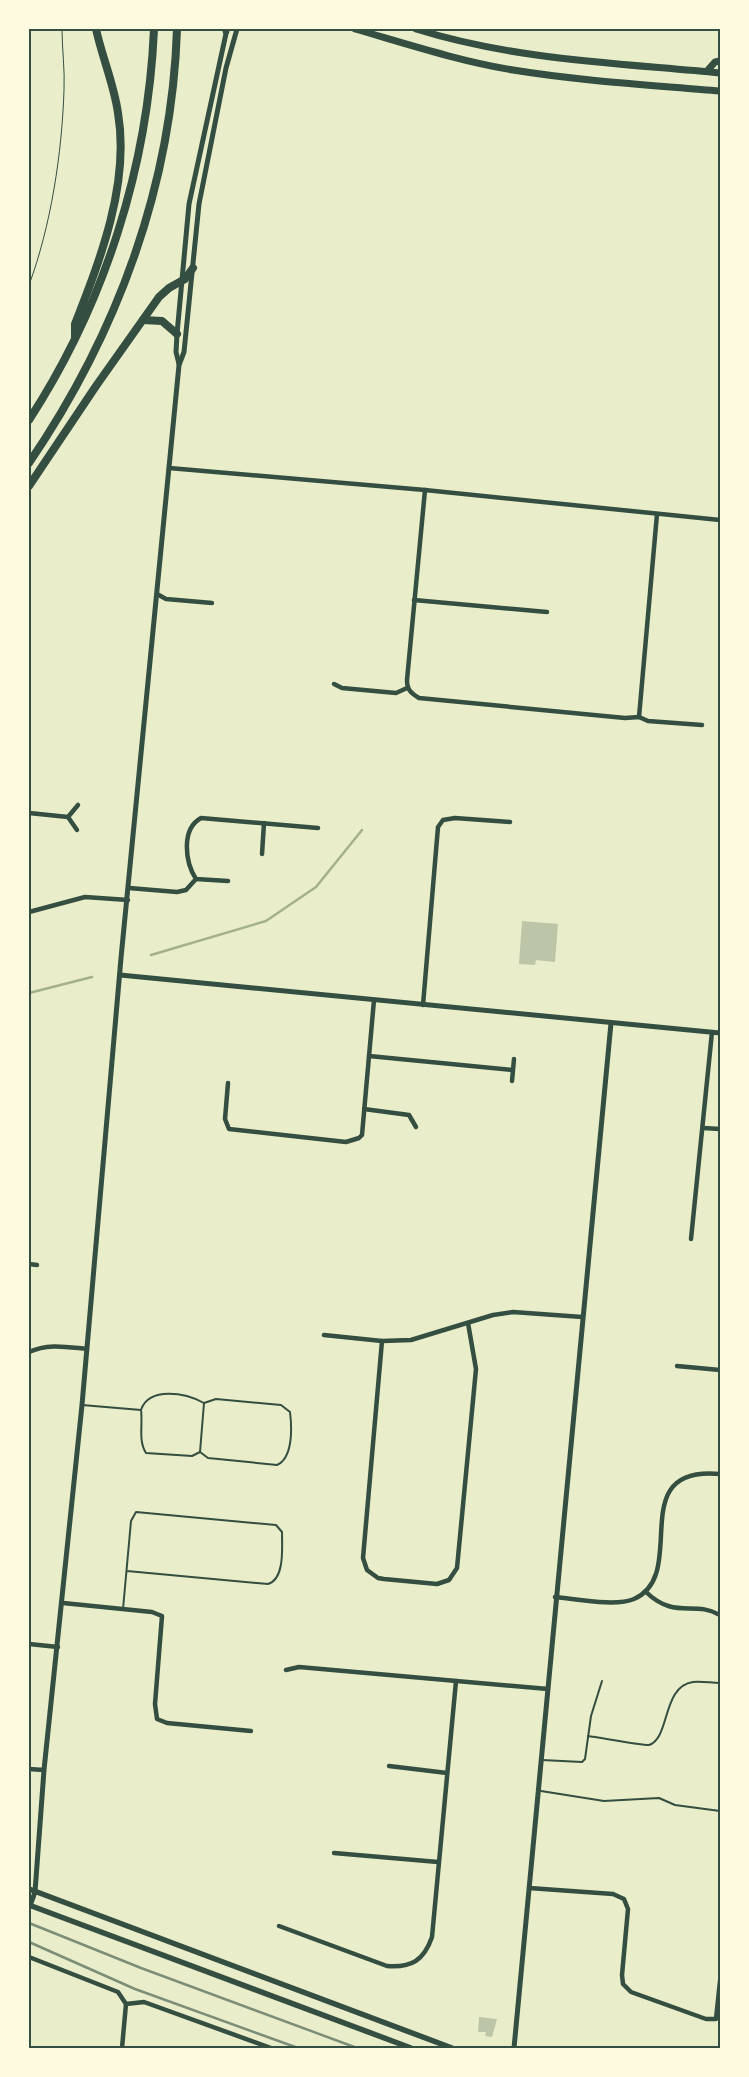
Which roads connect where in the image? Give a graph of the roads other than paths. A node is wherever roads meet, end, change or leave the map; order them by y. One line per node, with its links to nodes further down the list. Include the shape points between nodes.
1 (96, 29): 16 (highway, via 118,114 120,165 102,248 75,324)
2 (154, 29): 16 (highway, via 146,110 129,194 106,266)
3 (177, 29): 19 (highway, via 173,85 162,156 134,261 94,356)
4 (227, 29): 13 (street, via 188,204)
5 (237, 29): 12 (street, via 199,204)
6 (355, 29): 11 (main road, via 511,70)
7 (416, 29): 9 (main road, via 475,45 535,56)
8 (720, 61): 9 (main road)
9 (707, 72): 10 (main road)
10 (720, 73)
11 (720, 91)
12 (193, 268): 13 (highway); 17 (street, via 184,352)
13 (181, 282): 14 (highway, via 164,292); 15 (street)
14 (143, 320): 15 (highway, via 162,321); 21 (highway)
15 (177, 334): 17 (street)
16 (75, 340): 18 (highway)
17 (179, 365): 20 (street)
18 (29, 420)
19 (29, 463)
20 (169, 468): 22 (street); 25 (street)
21 (29, 486)
22 (425, 490): 23 (street); 26 (street)
23 (657, 514): 24 (street); 31 (street)
24 (720, 520)
25 (157, 594): 27 (street, via 166,599); 43 (street)
26 (414, 600): 28 (street); 30 (street)
27 (212, 603)
28 (546, 612)
29 (334, 684): 30 (street, via 342,688 396,693)
30 (407, 688): 31 (street, via 419,698)
31 (639, 717): 32 (street)
32 (702, 725)
33 (78, 805): 35 (street)
34 (29, 813): 35 (street)
35 (68, 817): 39 (street)
36 (510, 822): 48 (street, via 454,818 443,820 438,827)
37 (264, 823): 38 (street); 40 (street); 41 (street, via 201,818 192,823 188,831 189,868)
38 (318, 828)
39 (77, 830)
40 (262, 854)
41 (196, 879): 42 (street); 43 (street, via 186,890 177,892)
42 (228, 881)
43 (129, 888): 44 (street)
44 (128, 900): 45 (street, via 85,897); 46 (street)
45 (29, 912)
46 (120, 975): 47 (street); 68 (street)
47 (374, 1000): 48 (street); 52 (street)
48 (423, 1005): 49 (street)
49 (611, 1023): 50 (street); 64 (street)
50 (712, 1032): 51 (street); 59 (street)
51 (720, 1033)
52 (369, 1056): 54 (street); 57 (street)
53 (514, 1059): 54 (street)
54 (512, 1070): 55 (street)
55 (512, 1081)
56 (228, 1083): 57 (street, via 226,1125 237,1130 346,1142 362,1135)
57 (364, 1109): 58 (street, via 409,1115)
58 (416, 1127)
59 (703, 1128): 60 (street); 61 (street)
60 (720, 1129)
61 (691, 1240)
62 (29, 1264): 63 (street)
63 (37, 1265)
64 (582, 1317): 65 (street, via 513,1312); 79 (street)
65 (468, 1323): 67 (street, via 411,1340); 67 (street, via 476,1369 457,1568 449,1580 437,1584 378,1578 366,1570 363,1558)
66 (324, 1335): 67 (street)
67 (382, 1341)
68 (87, 1349): 69 (street, via 55,1346 39,1347); 73 (street)
69 (29, 1352)
70 (678, 1366): 71 (street)
71 (720, 1370)
72 (204, 1403): 74 (lane, via 192,1397 162,1394 151,1396); 75 (lane); 75 (lane, via 216,1398 281,1405 286,1407 291,1419 288,1454 277,1465 208,1458)
73 (82, 1404): 74 (lane); 80 (street)
74 (141, 1410): 75 (lane, via 141,1442 146,1453 192,1456)
75 (200, 1452)
76 (720, 1474): 78 (street, via 685,1477 667,1496 662,1510 658,1566)
77 (127, 1571): 77 (lane, via 131,1521 139,1512 276,1525 282,1532 279,1575 268,1584); 81 (lane)
78 (646, 1592): 79 (street, via 619,1603); 82 (street, via 666,1607)
79 (555, 1597): 89 (street)
80 (63, 1603): 81 (street); 84 (street)
81 (123, 1609): 90 (street, via 162,1616 155,1704 157,1719 167,1723)
82 (720, 1615)
83 (29, 1644): 84 (street)
84 (58, 1647): 95 (street)
85 (286, 1670): 86 (street, via 299,1667)
86 (456, 1681): 89 (street); 96 (street)
87 (602, 1681): 91 (lane)
88 (720, 1683): 91 (lane, via 694,1682 673,1696 656,1740 649,1745)
89 (548, 1689): 92 (street)
90 (250, 1731)
91 (588, 1736): 92 (lane, via 586,1759 582,1762)
92 (541, 1760): 97 (street)
93 (389, 1766): 96 (street)
94 (29, 1769): 95 (street)
95 (44, 1770): 102 (street)
96 (447, 1772): 100 (street)
97 (538, 1791): 98 (lane, via 604,1801 659,1798 675,1805); 101 (street)
98 (720, 1811)
99 (334, 1853): 100 (street)
100 (438, 1862): 104 (street, via 432,1937 427,1950 412,1964 387,1966)
101 (528, 1888): 106 (street, via 613,1894 624,1899 628,1909 622,1975 623,1984 631,1992 706,2019 716,2019); 112 (street)
102 (32, 1891): 103 (street); 111 (main road)
103 (29, 1905): 110 (main road)
104 (279, 1926)
105 (29, 1957): 107 (street, via 118,1992)
106 (720, 1981)
107 (126, 2004): 108 (street); 109 (street, via 144,2002)
108 (122, 2048)
109 (271, 2048)
110 (411, 2048)
111 (452, 2048)
112 (514, 2048)

